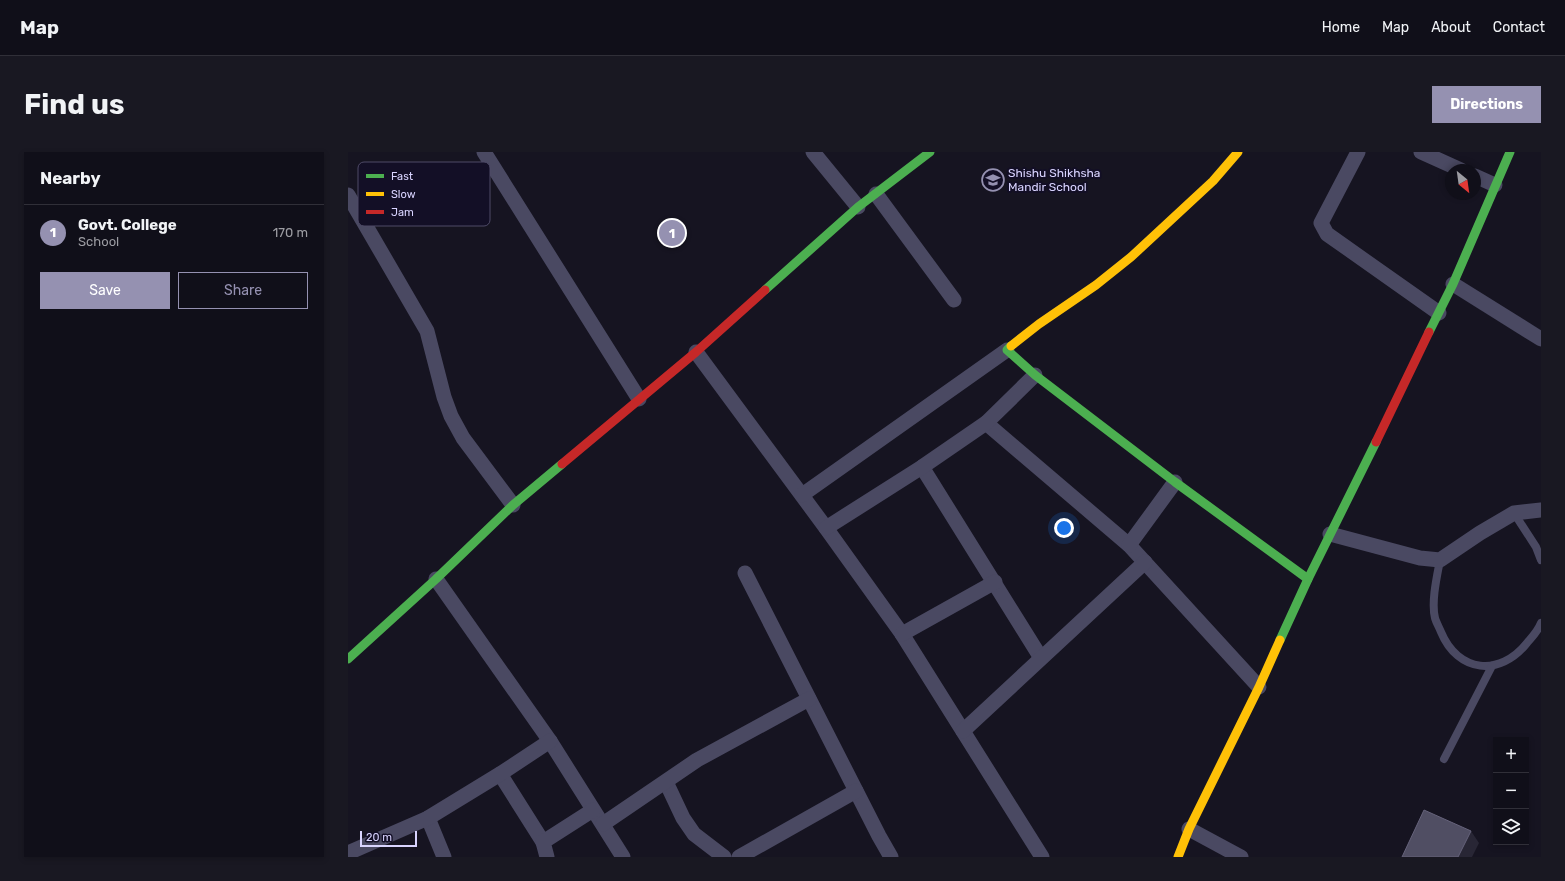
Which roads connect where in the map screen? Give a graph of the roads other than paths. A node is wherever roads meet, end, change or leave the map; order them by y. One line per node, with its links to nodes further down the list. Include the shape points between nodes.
1 (484, 152): 23 (street)
2 (812, 152): 13 (street)
3 (930, 152): 11 (main road)
4 (1238, 152): 20 (main road, via 1213,180 1126,261)
5 (1358, 152): 18 (street, via 1321,223 1323,228 1327,234)
6 (1421, 152): 8 (street)
7 (1510, 152): 10 (main road)
8 (1448, 164)
9 (1481, 179): 10 (street)
10 (1496, 186): 16 (main road)
11 (876, 194): 13 (main road); 17 (street)
12 (348, 195): 14 (street)
13 (858, 207): 21 (main road)
14 (358, 212)
15 (366, 226): 28 (street, via 427,331 451,416)
16 (1453, 284): 18 (main road); 19 (street)
17 (954, 300)
18 (1439, 313): 32 (main road)
19 (1541, 339)
20 (1007, 350): 22 (main road); 27 (street)
21 (696, 352): 23 (main road); 27 (street)
22 (1035, 375): 24 (street); 26 (main road)
23 (639, 399): 28 (main road)
24 (986, 423): 25 (street); 33 (street)
25 (922, 467): 31 (street); 40 (street)
26 (1175, 482): 33 (street); 39 (main road)
27 (802, 495): 31 (street)
28 (513, 505): 38 (main road)
29 (1541, 510): 30 (street)
30 (1514, 513): 34 (street); 35 (lane, via 1536,547)
31 (826, 528): 42 (street)
32 (1330, 534): 34 (street, via 1420,558); 39 (main road)
33 (1129, 546): 36 (street)
34 (1440, 560): 45 (lane, via 1435,593 1435,617 1444,641 1458,656 1475,666)
35 (1541, 560)
36 (1145, 562): 43 (street); 46 (street)
37 (745, 573): 47 (street)
38 (436, 579): 44 (main road); 49 (street)
39 (1308, 579): 46 (main road)
40 (995, 582): 42 (street); 43 (street)
41 (1541, 623): 45 (lane, via 1525,646 1512,658)
42 (902, 634): 48 (street)
43 (1041, 658): 48 (street)
44 (348, 659)
45 (1492, 666): 50 (lane)
46 (1259, 687): 57 (main road)
47 (809, 699): 52 (street, via 697,760); 53 (street)
48 (963, 731): 66 (street)
49 (550, 741): 51 (street); 54 (street)
50 (1444, 759)
51 (500, 774): 55 (street); 58 (street)
52 (666, 782): 56 (street); 63 (street, via 683,818 694,834)
53 (856, 791): 64 (street); 65 (street)
54 (593, 810): 56 (street); 58 (street)
55 (428, 818): 59 (street); 60 (street)
56 (603, 824): 62 (street)
57 (1189, 830): 67 (main road); 68 (street)
58 (543, 842): 61 (street)
59 (348, 853)
60 (444, 857)
61 (547, 857)
62 (623, 857)
63 (724, 857)
64 (739, 857)
65 (891, 857)
66 (1042, 857)
67 (1178, 857)
68 (1241, 857)

